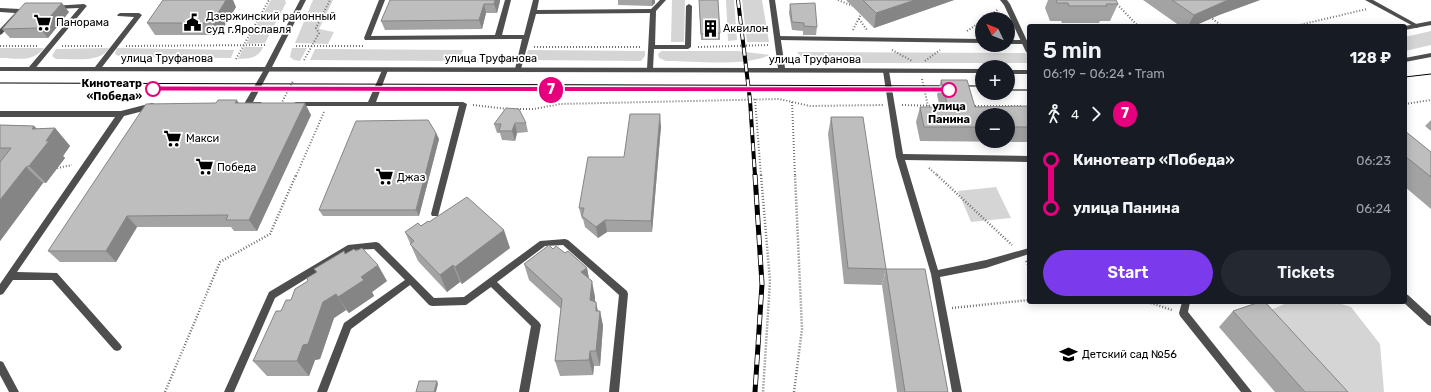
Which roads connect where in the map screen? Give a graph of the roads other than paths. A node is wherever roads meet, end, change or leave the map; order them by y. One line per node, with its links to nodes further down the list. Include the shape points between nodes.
1 (303, 0): 33 (street)
2 (382, 0): 19 (street, via 366,38)
3 (508, 0): 19 (street)
4 (536, 0): 13 (street)
5 (662, 0): 12 (street)
6 (772, 0): 21 (street)
7 (1368, 0): 16 (street)
8 (1005, 2): 24 (street)
9 (689, 6): 25 (street, via 688,47)
10 (55, 7): 29 (street, via 84,6)
11 (0, 10): 18 (street, via 20,11)
12 (653, 11): 13 (street); 25 (street)
13 (533, 12): 20 (street)
14 (120, 15): 30 (street, via 139,15)
15 (1431, 23): 16 (street)
16 (1417, 26): 17 (street)
17 (1407, 28)
18 (0, 33)
19 (498, 37): 20 (street)
20 (526, 37): 31 (street)
21 (778, 41): 22 (street); 35 (street)
22 (975, 41)
23 (1015, 42): 24 (street)
24 (1027, 42)
25 (651, 47): 32 (street)
26 (1431, 55): 27 (street)
27 (1407, 60)
28 (0, 69): 29 (street, улица Труфанова)
29 (31, 69): 30 (street, улица Труфанова)
30 (97, 69): 33 (street, улица Труфанова)
31 (518, 69): 32 (street, улица Труфанова); 34 (street, улица Труфанова)
32 (650, 69): 35 (street, улица Труфанова)
33 (267, 70): 34 (street, улица Труфанова); 41 (street, via 245,104)
34 (385, 70): 43 (street)
35 (782, 70): 36 (street, улица Труфанова)
36 (886, 71): 37 (street, улица Труфанова); 46 (street)
37 (975, 71)
38 (1015, 72): 39 (street)
39 (1027, 72)
40 (158, 104): 45 (street)
41 (268, 104)
42 (281, 104): 43 (street)
43 (371, 104): 48 (street, via 463,104)
44 (0, 114): 45 (street)
45 (121, 114): 51 (street)
46 (900, 157): 47 (street); 50 (street)
47 (1027, 159)
48 (435, 214)
49 (1025, 252): 50 (street, via 986,264)
50 (935, 274): 65 (street)
51 (10, 276): 54 (street); 58 (street, via 54,276)
52 (411, 280): 53 (street, via 432,302 466,301); 61 (street, via 376,245 351,247 272,295); 62 (street, via 347,326)
53 (491, 282): 63 (street, via 536,325); 64 (street, via 543,244 565,242 624,294)
54 (0, 291)
55 (1407, 300): 57 (street)
56 (1185, 304): 66 (street, via 1183,313)
57 (1431, 322)
58 (118, 347)
59 (0, 365): 60 (street)
60 (14, 392)
61 (229, 392)
62 (322, 392)
63 (524, 392)
64 (614, 392)
65 (957, 392)
66 (1248, 392)

